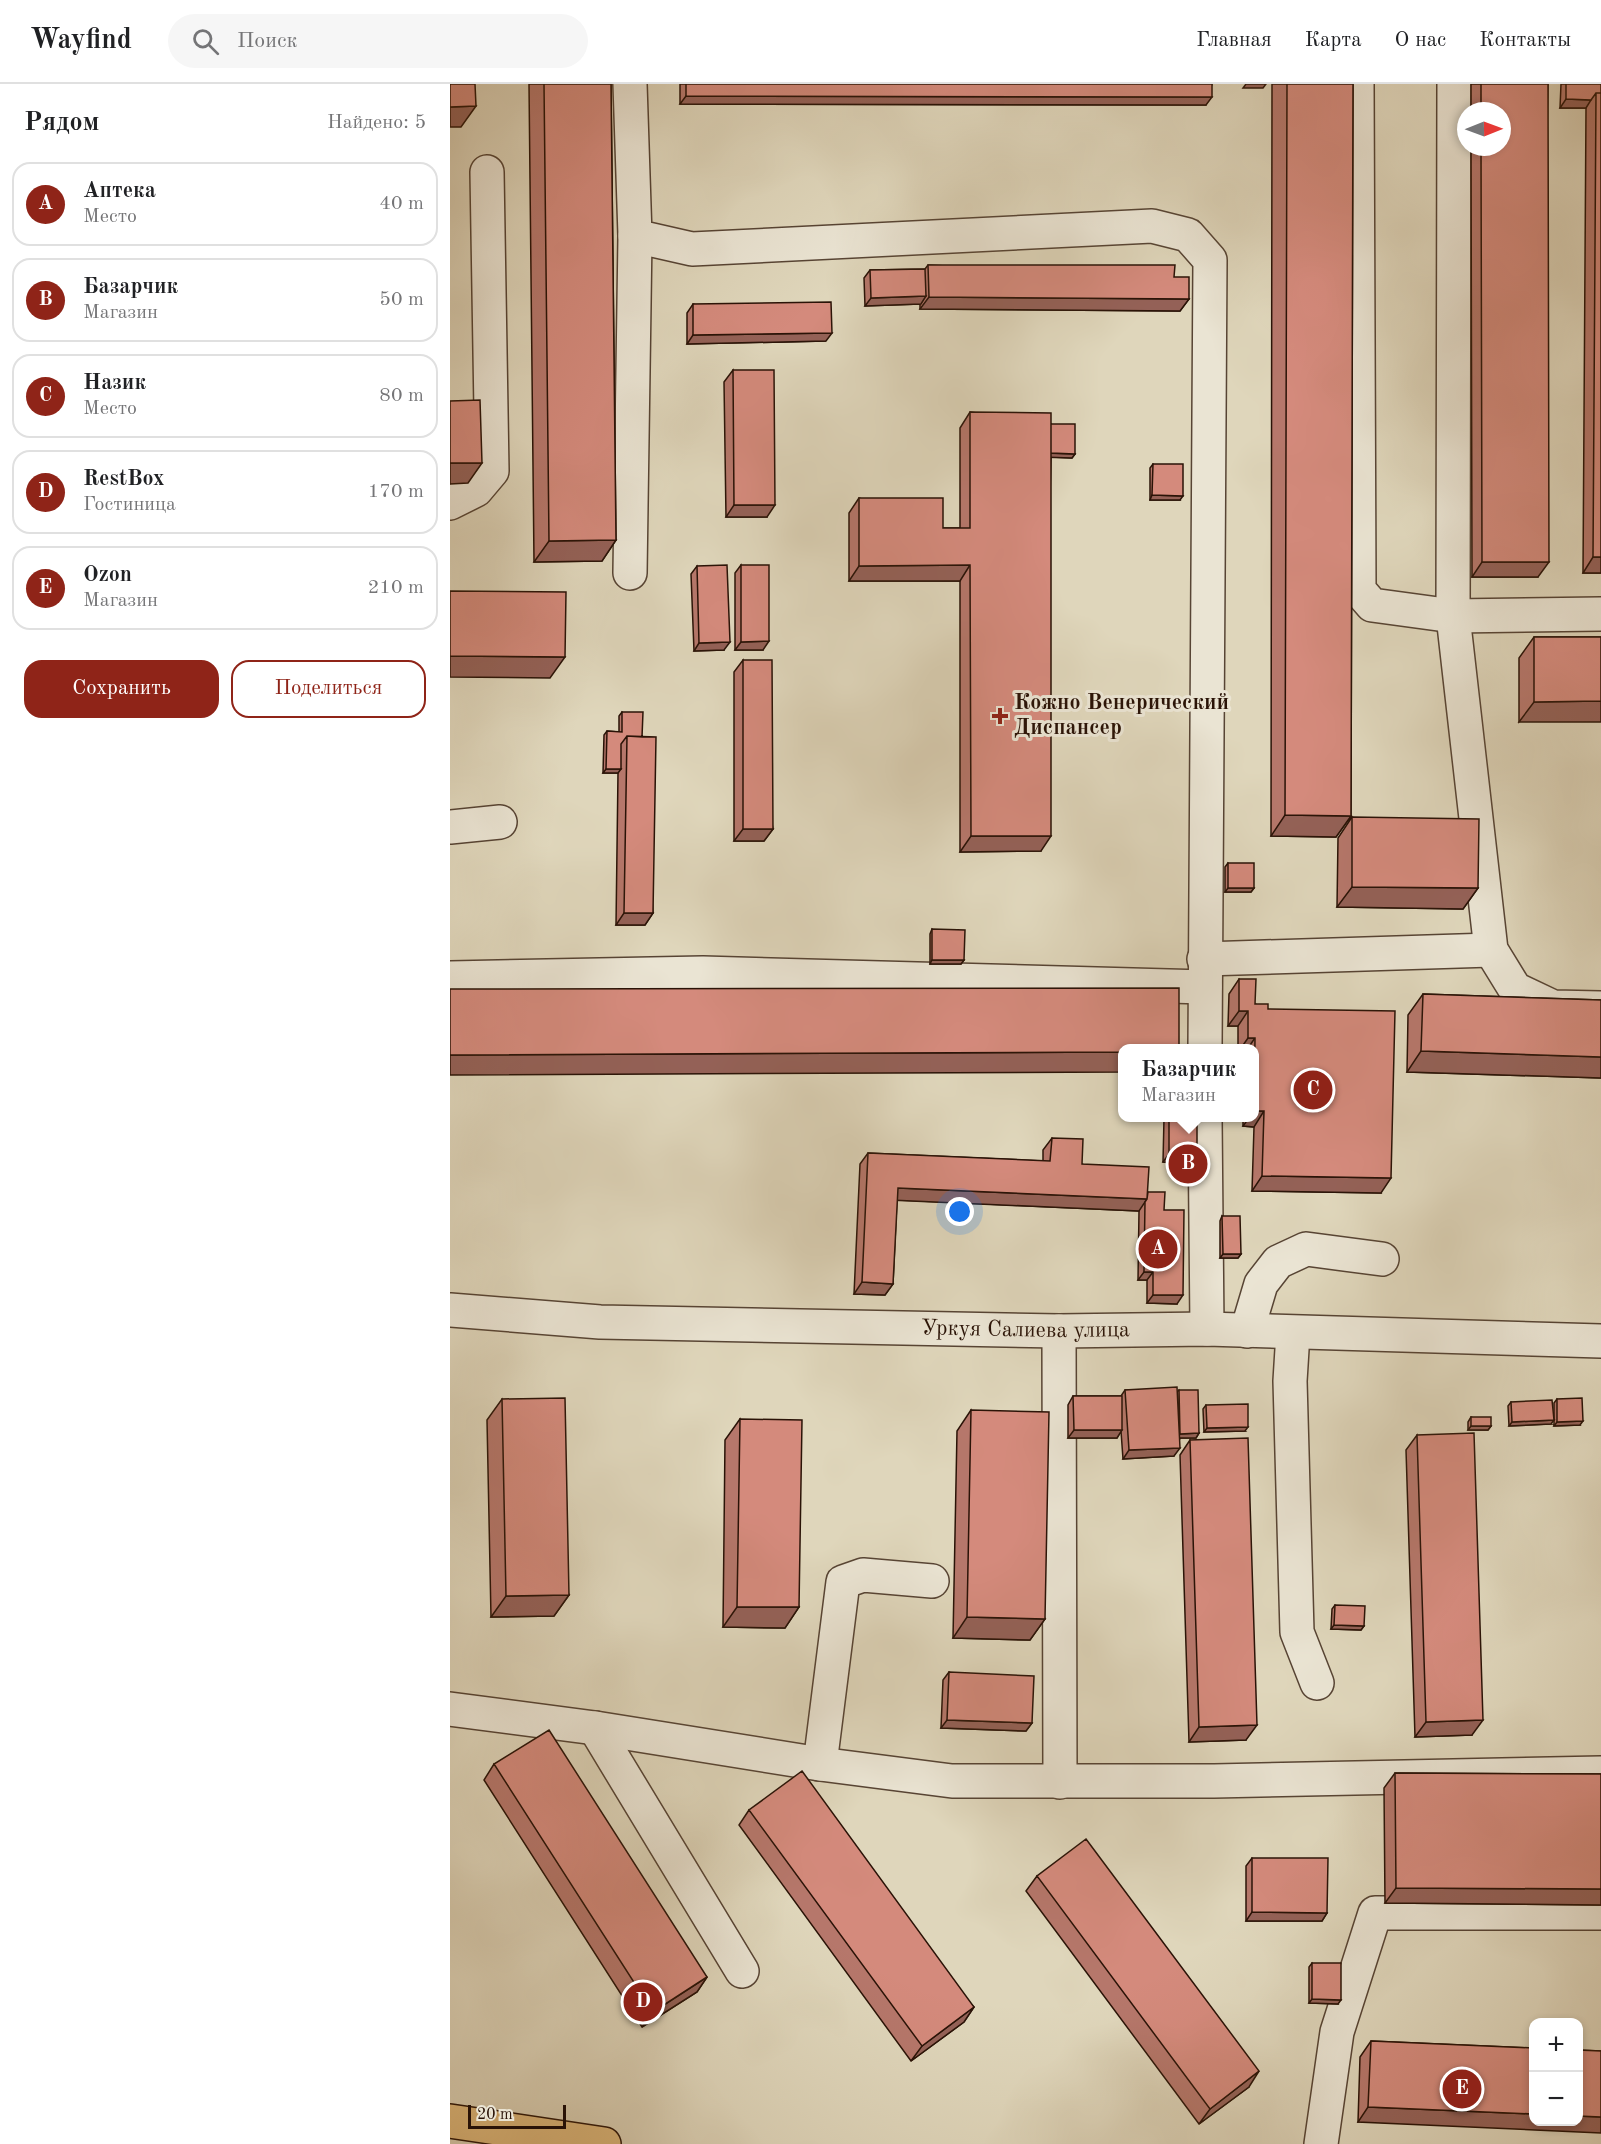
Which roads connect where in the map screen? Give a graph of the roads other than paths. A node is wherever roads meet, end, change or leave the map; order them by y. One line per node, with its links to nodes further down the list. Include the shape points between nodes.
1 (630, 84): 5 (street)
2 (1357, 84): 9 (street, via 1359,590 1372,605)
3 (1454, 84): 9 (street)
4 (487, 172): 6 (street, via 492,471 476,490)
5 (634, 236): 7 (street); 13 (street, via 692,249 1152,225 1188,235 1210,260)
6 (450, 503)
7 (630, 573)
8 (1601, 614): 9 (street)
9 (1453, 616): 12 (street)
10 (500, 822): 11 (street)
11 (450, 827)
12 (1491, 950): 13 (street); 15 (street, via 1515,989 1553,1006)
13 (1204, 973): 14 (street); 16 (street)
14 (450, 978)
15 (1601, 1008)
16 (1205, 1044)
17 (1205, 1122): 20 (street)
18 (1382, 1259): 22 (street, via 1306,1249 1278,1262 1261,1284)
19 (450, 1310): 21 (street, Уркуя Салиева улица, via 600,1322)
20 (1207, 1329): 21 (street, Уркуя Салиева улица); 22 (street, Уркуя Салиева улица)
21 (1059, 1331): 31 (street)
22 (1247, 1331): 23 (street, Уркуя Салиева улица)
23 (1293, 1333): 24 (street, Уркуя Салиева улица); 26 (street, via 1290,1381 1297,1632)
24 (1601, 1341)
25 (932, 1581): 29 (street, via 863,1575 843,1582)
26 (1317, 1683)
27 (450, 1708): 28 (street)
28 (595, 1728): 29 (street); 33 (street)
29 (820, 1764): 31 (street, via 952,1781)
30 (1601, 1773): 31 (street)
31 (1060, 1782)
32 (1601, 1913): 36 (street, via 1375,1913 1337,2032)
33 (742, 1971)
34 (450, 2121): 35 (main road)
35 (604, 2144)
36 (1322, 2144)

